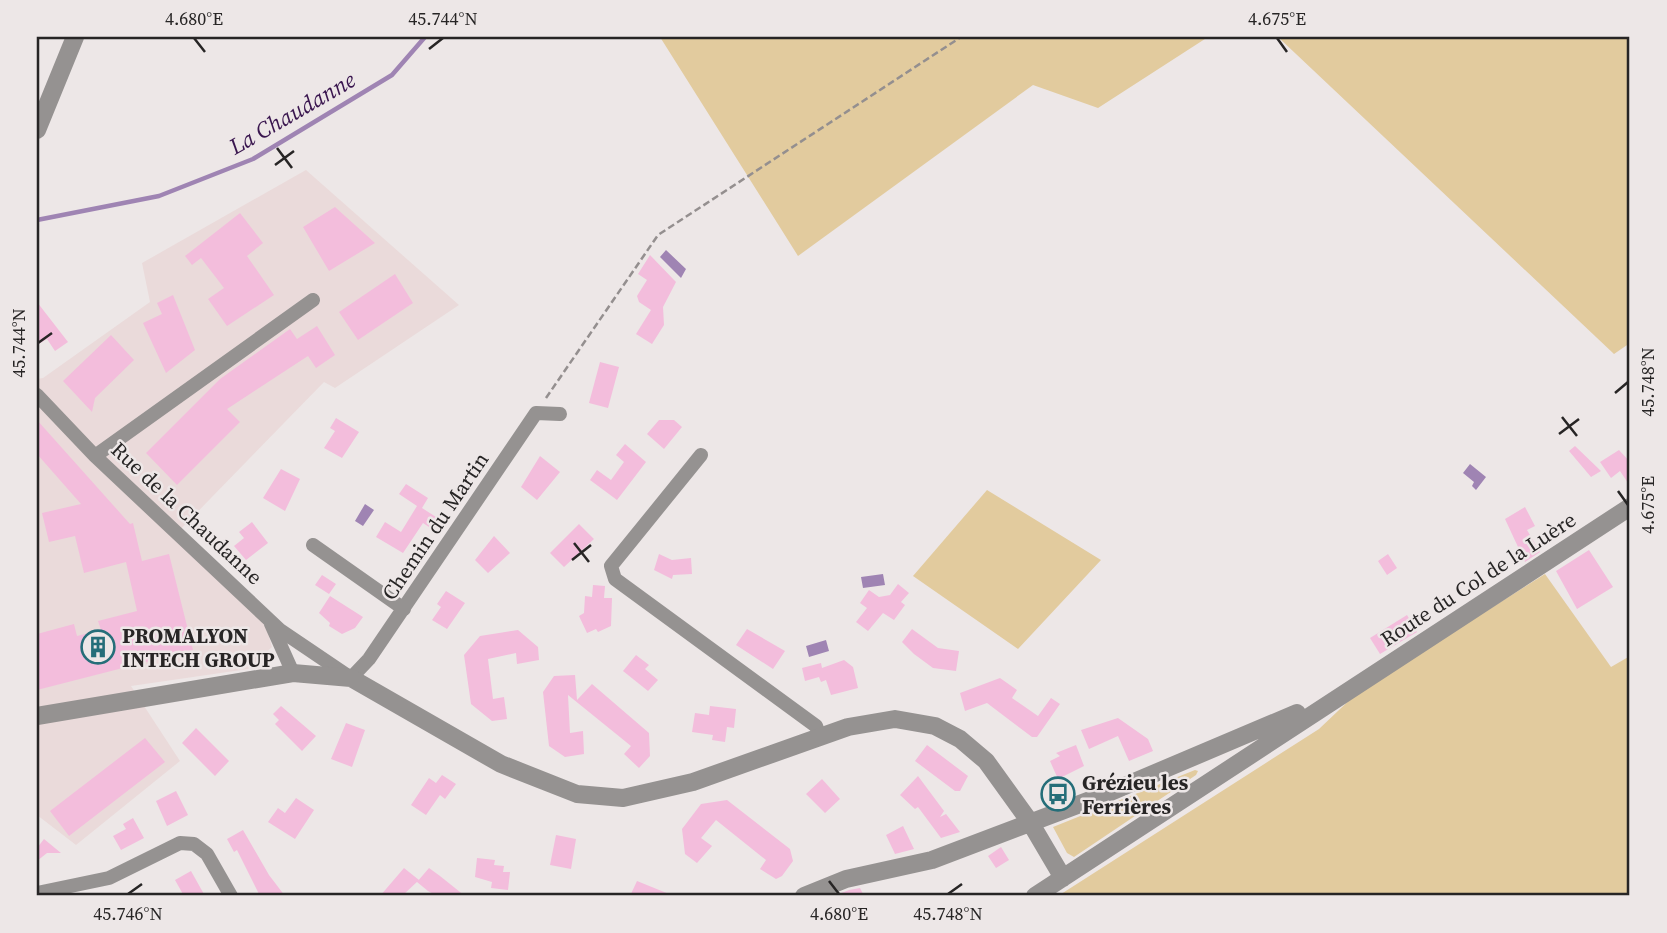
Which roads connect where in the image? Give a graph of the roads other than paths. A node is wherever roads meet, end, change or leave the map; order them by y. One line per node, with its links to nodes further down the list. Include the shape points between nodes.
1 (75, 37): 2 (street)
2 (37, 130)
3 (313, 300): 7 (street)
4 (37, 395): 7 (street, Rue de la Chaudanne)
5 (560, 414): 10 (street, Chemin du Martin, via 536,413)
6 (701, 455): 16 (street, via 611,566 615,579 816,726)
7 (95, 456): 11 (street, Rue de la Chaudanne)
8 (1630, 507): 14 (street, Route du Col de la Luère)
9 (313, 545): 10 (street)
10 (404, 608): 13 (street, Chemin du Martin)
11 (269, 620): 12 (street, Rue de la Chaudanne); 13 (street)
12 (293, 673): 13 (street); 15 (street)
13 (351, 678): 16 (street, via 501,764 577,794 623,798 693,782)
14 (1351, 689): 17 (street); 18 (street)
15 (37, 716)
16 (820, 737): 19 (street, via 895,719 934,726 960,739 985,761)
17 (1201, 753): 18 (street, via 1217,760); 19 (street)
18 (1224, 771): 20 (street)
19 (1030, 822): 20 (street); 23 (street, via 932,860 846,879)
20 (1063, 878): 24 (street)
21 (37, 893): 22 (street, via 108,878 180,843 194,844 207,854)
22 (231, 896)
23 (804, 896)
24 (1035, 896)

